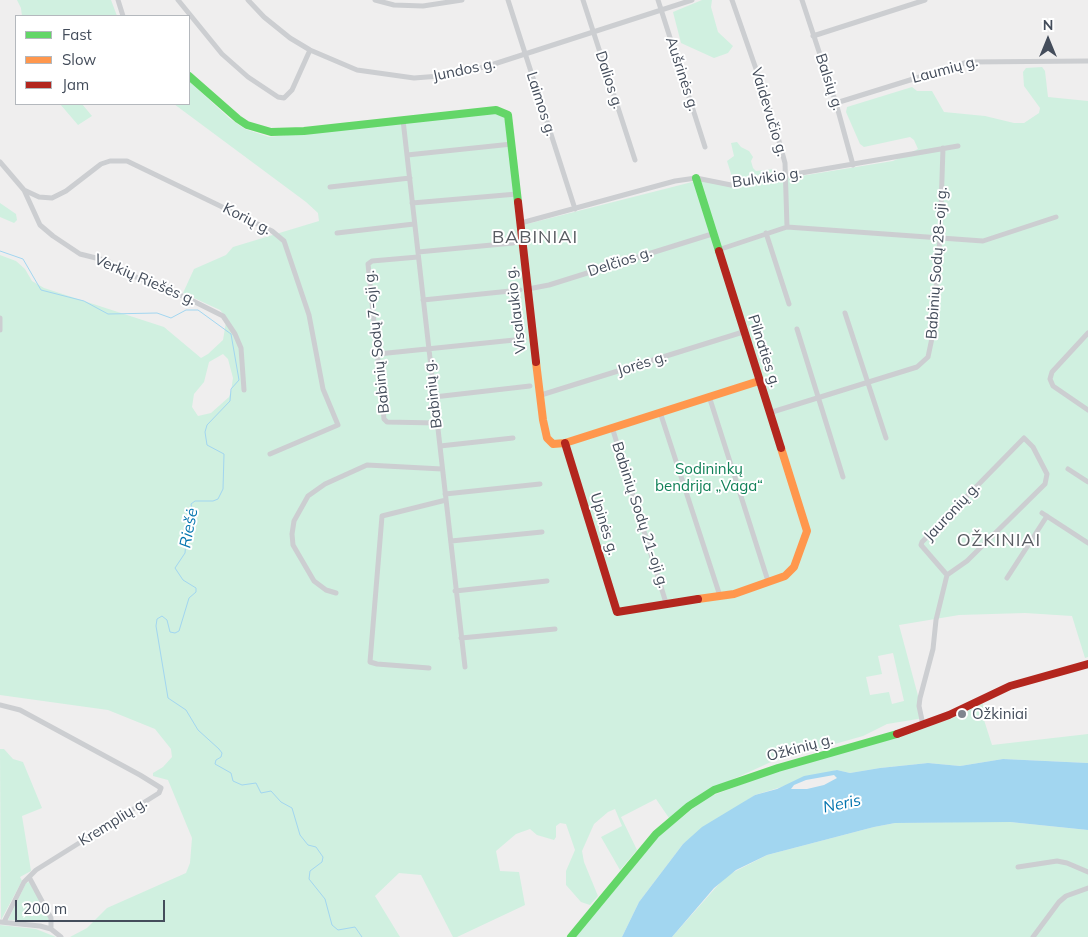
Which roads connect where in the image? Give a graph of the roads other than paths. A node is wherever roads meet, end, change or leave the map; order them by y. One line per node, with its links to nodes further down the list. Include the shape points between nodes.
1 (118, 0): 14 (street)
2 (178, 0): 17 (street, via 222,54 248,77 278,96 284,98 292,90)
3 (248, 0): 17 (street, Jundos g., via 290,38)
4 (375, 0): 5 (street, via 394,5 423,6)
5 (462, 0)
6 (508, 0): 18 (street, Laimos g.)
7 (582, 0): 15 (street, Dalios g.)
8 (658, 0): 13 (street, Aušrinės g.)
9 (692, 0): 13 (street, Jundos g.)
10 (732, 0): 31 (street, Vaidevučio g., via 771,112)
11 (802, 0): 16 (street, Balsių g.)
12 (925, 0): 16 (street)
13 (661, 10): 15 (street, Jundos g.); 25 (street, Aušrinės g.)
14 (123, 15)
15 (593, 32): 18 (street, Jundos g.); 28 (street, Dalios g.)
16 (813, 36): 21 (street, Balsių g.)
17 (310, 50): 18 (street, Jundos g., via 357,70 414,78 453,75)
18 (526, 54): 38 (street, Laimos g.)
19 (1088, 61): 21 (street, Laumių g., via 968,62)
20 (190, 77): 22 (street, Visalaukio g., via 238,119 259,130 283,133)
21 (836, 103): 30 (street, Balsių g.)
22 (402, 120): 23 (street, Visalaukio g., via 501,110 509,118); 27 (street, Babinių g.)
23 (512, 144): 27 (street); 36 (street, Visalaukio g.)
24 (958, 146): 26 (street, Bulvikio g.)
25 (705, 147)
26 (943, 148): 30 (street, Bulvikio g.); 46 (street, Babinių Sodų 28-oji g.)
27 (407, 155): 32 (street, Babinių g.)
28 (635, 160)
29 (0, 162): 35 (street, Verkių Riešės g.)
30 (853, 165): 31 (street, Bulvikio g.)
31 (787, 176): 33 (street, Bulvikio g., via 731,185); 42 (street, Vaidevučio g.)
32 (410, 178): 34 (street); 37 (street, Babinių g.)
33 (696, 178): 38 (street, Bulvikio g.); 45 (street, Pilnaties g.)
34 (330, 186)
35 (24, 190): 65 (street, Verkių Riešės g., via 40,225 80,254 108,261 126,273 223,316 241,348); 79 (street, Korių g., via 38,197 52,198 102,164 126,160 272,231 284,241 310,322 323,389 338,425)
36 (517, 194): 37 (street); 40 (street, Visalaukio g.)
37 (412, 203): 41 (street, Babinių g.)
38 (575, 209): 40 (street, Bulvikio g.)
39 (1056, 217): 46 (street, via 983,241)
40 (521, 223): 50 (street, Visalaukio g.)
41 (414, 224): 43 (street); 49 (street, Babinių g.)
42 (787, 227): 44 (street); 46 (street)
43 (337, 233)
44 (766, 233): 48 (street); 52 (street)
45 (712, 234): 48 (street, Pilnaties g.); 50 (street, Delčios g., via 566,280)
46 (940, 238): 63 (street, Babinių Sodų 28-oji g., via 928,357 917,367)
47 (513, 243): 49 (street)
48 (717, 250): 57 (street, Pilnaties g.)
49 (418, 254): 51 (street, Babinių g.); 61 (street, Babinių Sodų 7-oji g., via 368,264)
50 (524, 289): 51 (street, Delčios g.); 66 (street, Visalaukio g.)
51 (423, 300): 60 (street, Babinių g.)
52 (789, 304)
53 (845, 313): 63 (street)
54 (0, 318): 56 (street)
55 (798, 329): 69 (street)
56 (0, 330)
57 (743, 332): 62 (street, Pilnaties g.); 66 (street, Jorės g.)
58 (1088, 332): 70 (street, via 1052,372 1050,379 1053,386)
59 (524, 339): 60 (street)
60 (428, 349): 61 (street); 68 (street, Babinių g.)
61 (378, 354): 73 (street, Babinių Sodų 7-oji g., via 385,421)
62 (759, 381): 67 (street); 72 (street, Pilnaties g.)
63 (867, 383): 69 (street, Babinių Sodų 28-oji g.); 76 (street)
64 (530, 386): 68 (street)
65 (244, 390)
66 (540, 395): 77 (street, Visalaukio g., via 547,438 553,444)
67 (709, 396): 71 (street); 94 (street)
68 (434, 397): 73 (street, Babinių g.)
69 (818, 398): 72 (street, Babinių Sodų 28-oji g.); 82 (street)
70 (1088, 410)
71 (660, 412): 74 (street); 97 (street)
72 (769, 413): 94 (street, Pilnaties g., via 807,531 794,567 785,576)
73 (436, 423): 78 (street, Babinių g.)
74 (612, 427): 77 (street); 98 (street, Babinių Sodų 21-oji g.)
75 (514, 438): 78 (street)
76 (886, 438)
77 (565, 443): 98 (street, Upinės g., via 617,612)
78 (440, 446): 81 (street, Babinių g.)
79 (270, 454)
80 (1068, 469): 83 (street)
81 (442, 470): 85 (street, Babinių g.); 96 (street, via 367,465 325,484 308,496 294,521 293,545 314,581)
82 (843, 477)
83 (1088, 482)
84 (540, 484): 85 (street)
85 (445, 497): 89 (street, Babinių g.); 103 (street, via 382,516 370,662)
86 (1042, 513): 87 (street)
87 (1047, 516): 90 (street); 92 (street)
88 (542, 532): 89 (street)
89 (451, 541): 95 (street, Babinių g.)
90 (1088, 543)
91 (947, 575): 91 (street, Jauronių g., via 922,542 1024,438 1033,447 1047,474 1045,484 967,561); 105 (street, via 920,698)
92 (1006, 578)
93 (547, 581): 95 (street)
94 (768, 581): 97 (street)
95 (455, 592): 100 (street, Babinių g.)
96 (336, 593)
97 (720, 596): 98 (street)
98 (666, 603)
99 (555, 629): 100 (street)
100 (461, 638): 102 (street, Babinių g.)
101 (1088, 664): 105 (street, Ožkinių g., via 1010,686)
102 (464, 667)
103 (429, 668)
104 (0, 705): 108 (street, Kremplių g., via 20,710 161,788 159,793)
105 (924, 725): 113 (street, Ožkinių g., via 770,770 703,796 656,834)
106 (1018, 867): 107 (street, via 1057,862)
107 (1088, 872)
108 (29, 877): 110 (street, Kremplių g.); 111 (street, via 51,918)
109 (1088, 888): 114 (street, via 1059,902)
110 (2, 922): 111 (street)
111 (51, 929): 112 (street)
112 (61, 937)
113 (571, 937)
114 (1033, 937)

